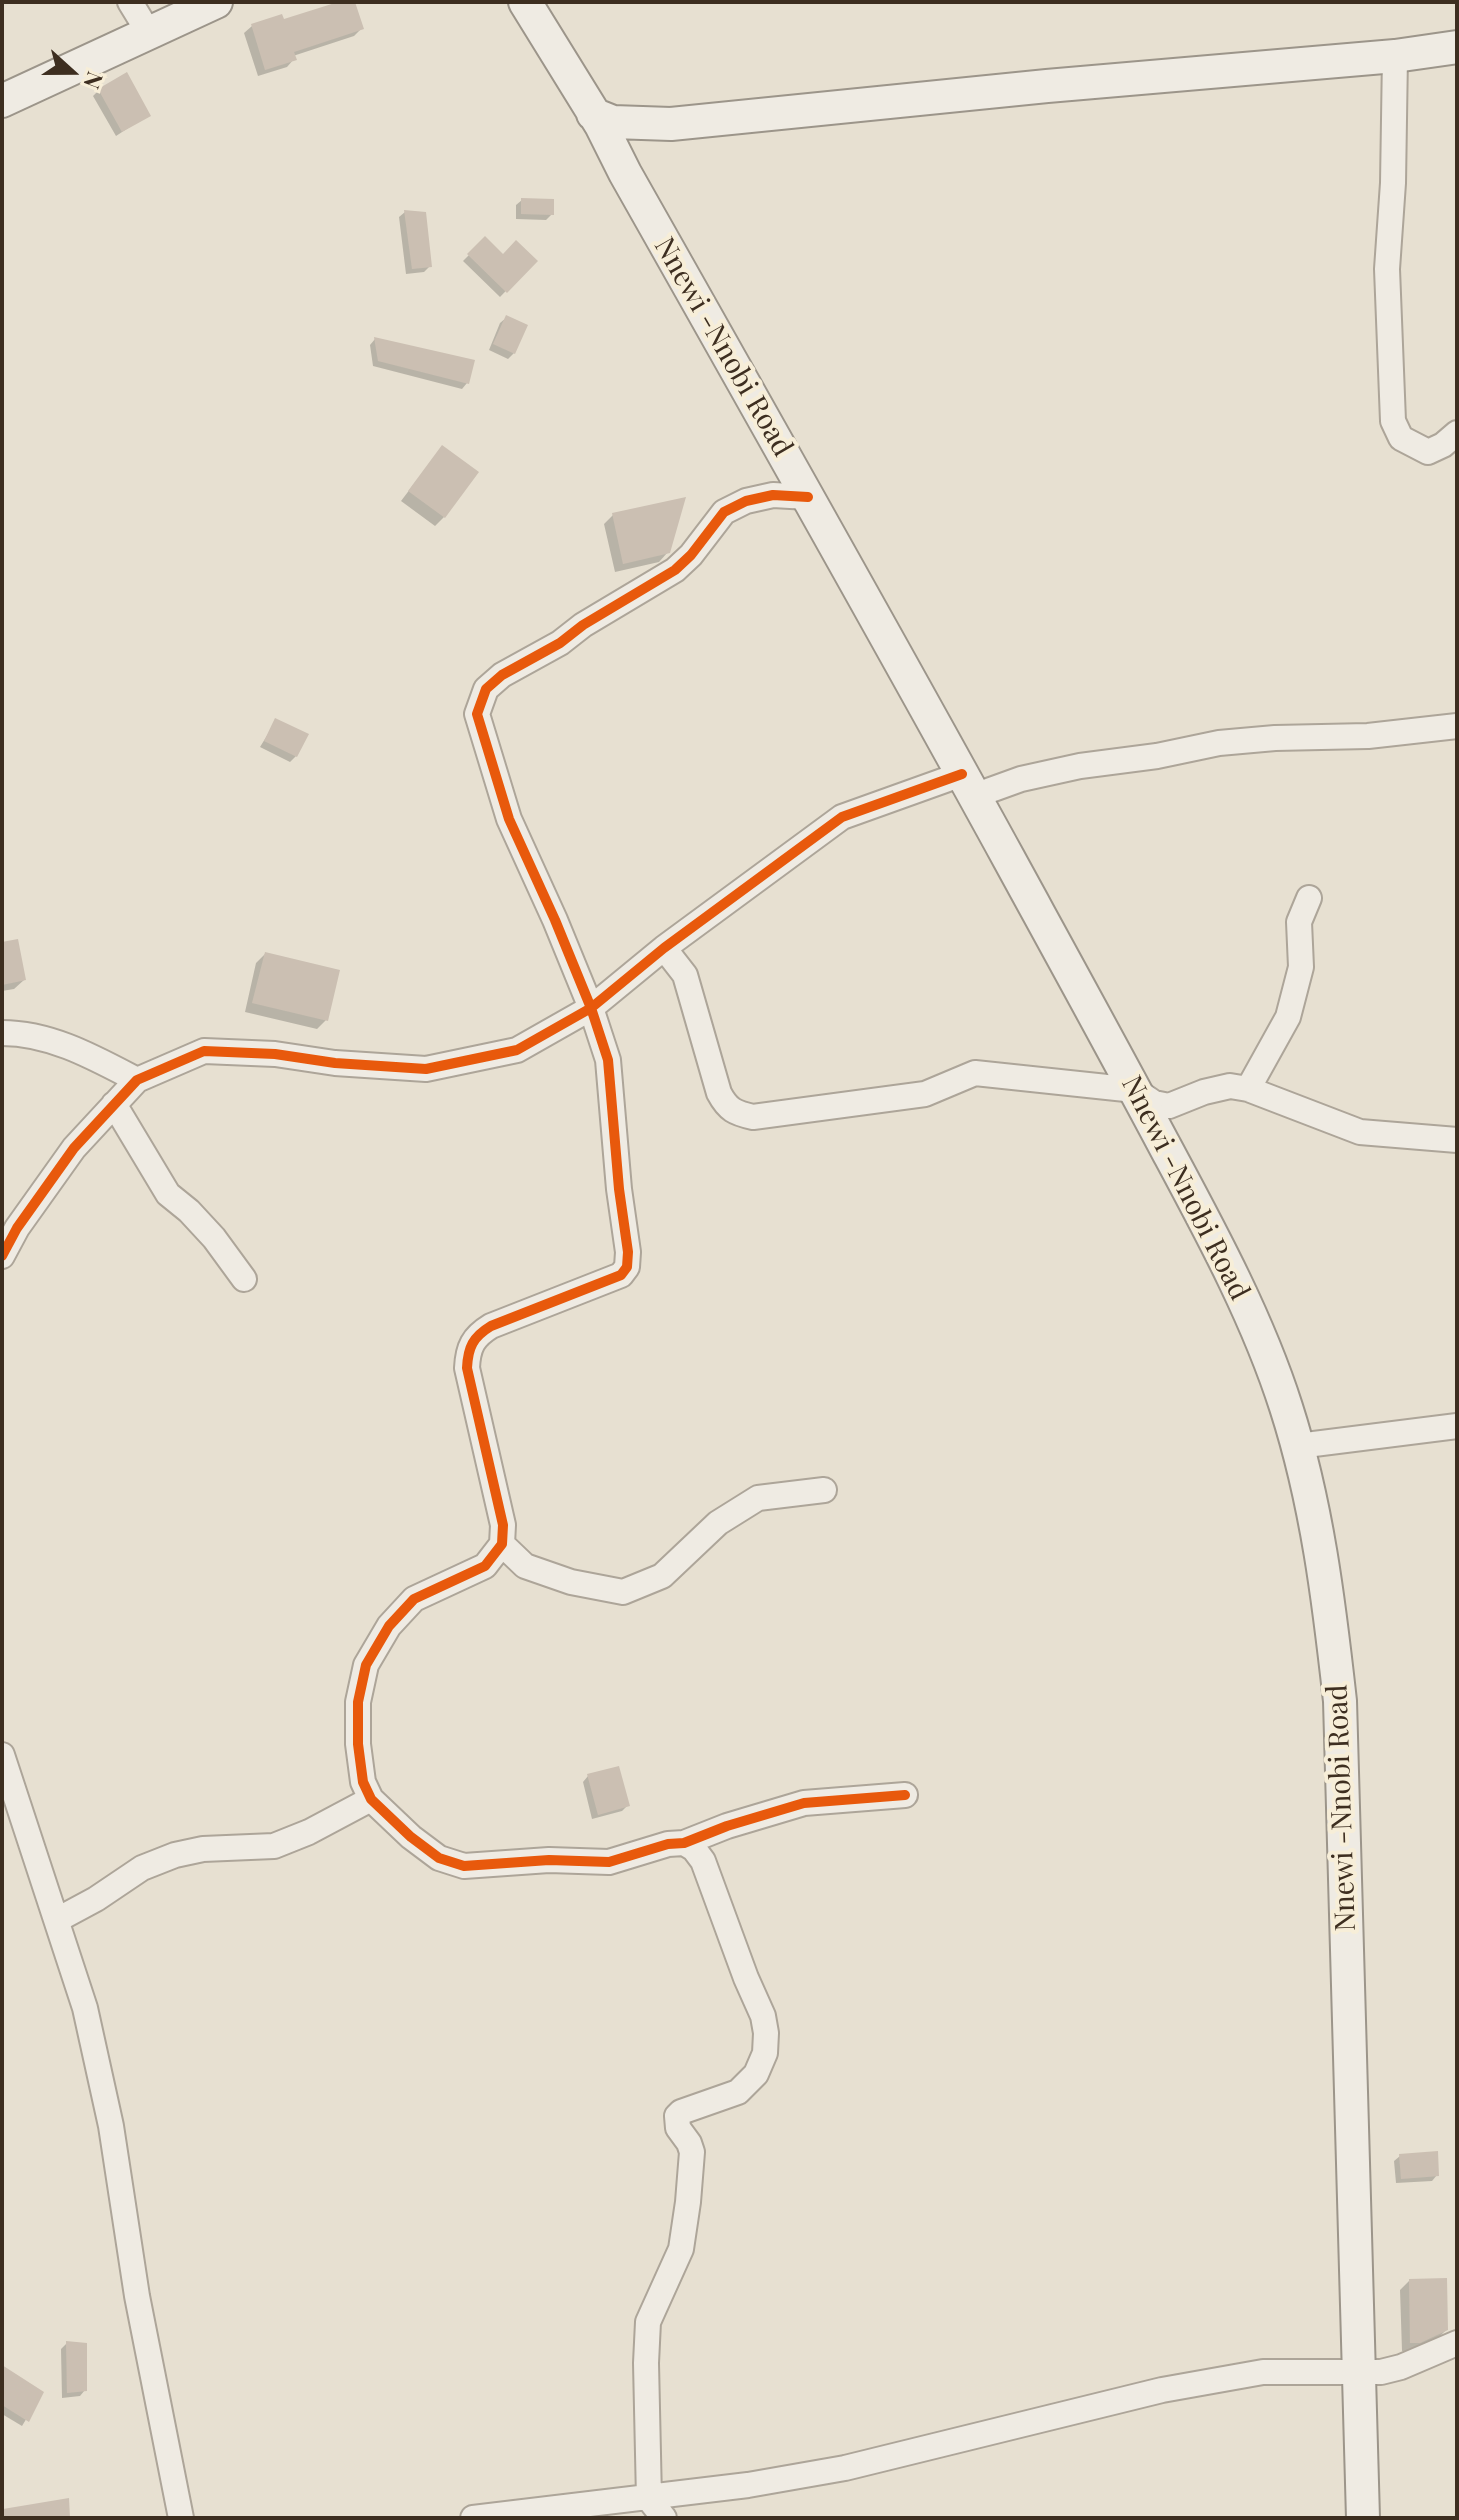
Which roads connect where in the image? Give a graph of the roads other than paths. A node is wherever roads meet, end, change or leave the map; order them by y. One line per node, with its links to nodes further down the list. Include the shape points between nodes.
1 (130, 2): 4 (street)
2 (216, 2): 4 (main road)
3 (525, 2): 8 (main road, Nnewi -Nnobi Road)
4 (149, 33): 7 (main road)
5 (1457, 47): 6 (main road)
6 (1395, 56): 9 (main road); 11 (street, via 1387,269 1393,421 1401,438 1428,452)
7 (2, 101)
8 (593, 114): 9 (main road, via 613,122); 10 (main road, Nnewi -Nnobi Road)
9 (671, 124): 10 (main road)
10 (625, 173): 12 (main road, Nnewi -Nnobi Road)
11 (1457, 433)
12 (808, 497): 14 (main road, Nnewi -Nnobi Road); 17 (street, via 773,495 724,512 675,570 486,689 477,714 509,819)
13 (1457, 726): 14 (street, via 1219,743)
14 (968, 785): 16 (street, via 842,817); 21 (main road, Nnewi -Nnobi Road)
15 (1309, 898): 20 (street, via 1299,922 1301,967 1288,1017)
16 (664, 948): 17 (street); 21 (street, via 685,975 719,1093 735,1113 753,1117 925,1094 975,1073)
17 (591, 1008): 19 (street, via 517,1050 426,1069 204,1051); 29 (street, via 608,1060 627,1267 621,1275 491,1326 475,1336 468,1350 467,1368 503,1525)
18 (2, 1033): 19 (street, via 59,1042)
19 (137, 1080): 22 (street)
20 (1248, 1089): 21 (street, via 1230,1086 1169,1106); 23 (street, via 1360,1132)
21 (1135, 1090): 27 (main road, Nnewi -Nnobi Road, via 1257,1332)
22 (114, 1104): 24 (street, via 74,1148); 25 (street, via 168,1194 214,1238)
23 (1457, 1140)
24 (2, 1256)
25 (244, 1279)
26 (1457, 1426): 27 (street)
27 (1298, 1446): 36 (main road, Nnewi -Nnobi Road, via 1326,1577 1340,1701)
28 (824, 1490): 29 (street, via 758,1498 718,1523 662,1576 623,1592 525,1566)
29 (502, 1544): 32 (street, via 485,1566 414,1599 389,1626 366,1665 358,1702 358,1744)
30 (2, 1755): 34 (street)
31 (905, 1795): 33 (street, via 804,1803)
32 (371, 1799): 33 (street, via 439,1858 464,1866 609,1862); 34 (street, via 274,1846 175,1855 142,1868)
33 (684, 1843): 37 (street, via 703,1861 766,2033 756,2074 738,2092 677,2116 692,2152 688,2202 681,2249 648,2322)
34 (57, 1920): 39 (street, via 85,2008 111,2126 137,2296)
35 (1457, 2343): 36 (street, via 1401,2367)
36 (1359, 2372): 37 (street, via 1263,2372 1162,2390); 41 (main road, Nnewi -Nnobi Road)
37 (656, 2508): 38 (street)
38 (594, 2511): 40 (street)
39 (181, 2518)
40 (473, 2518)
41 (1363, 2518)

